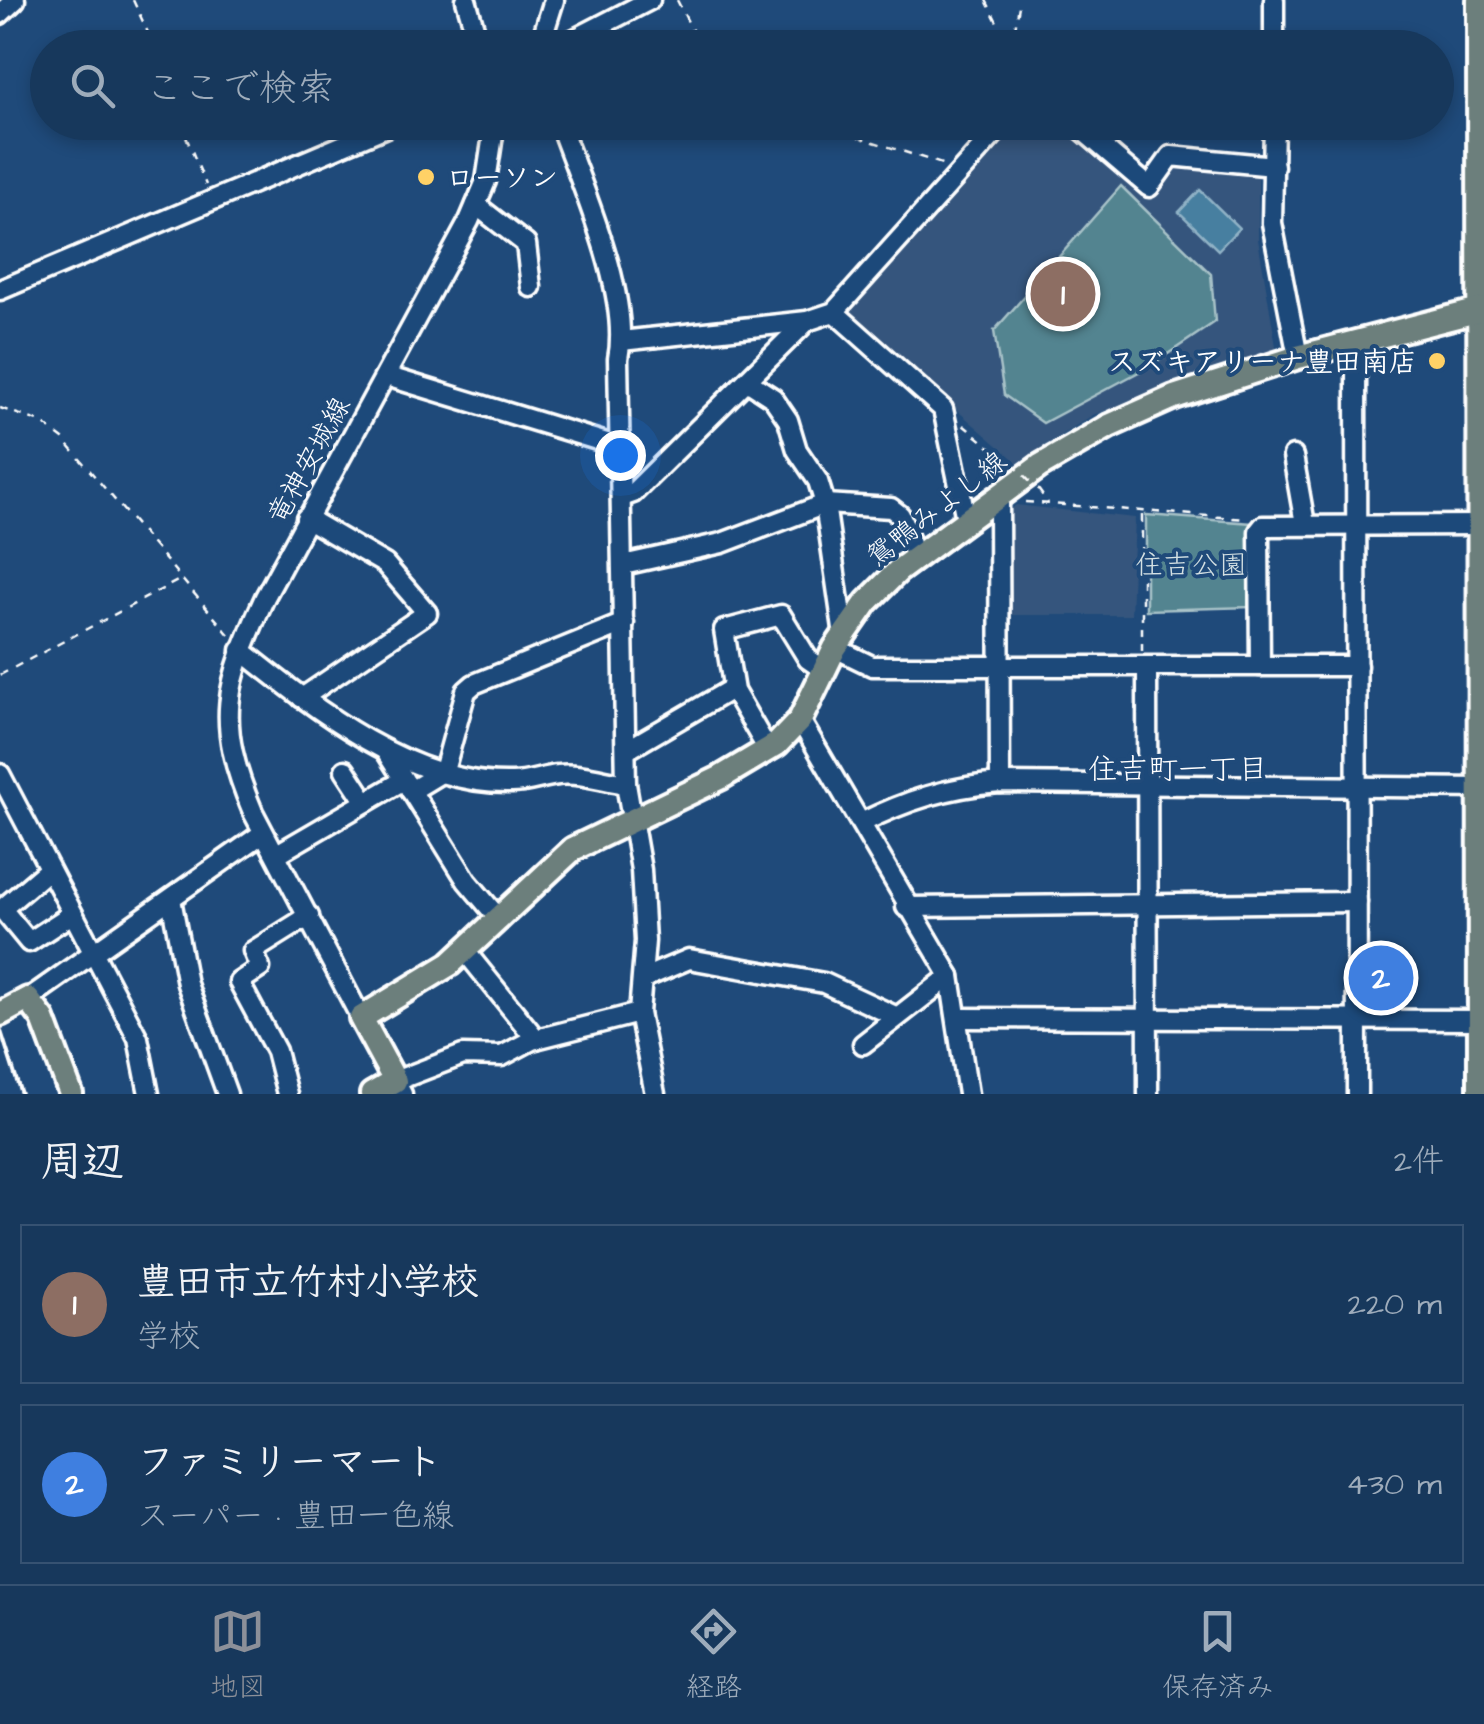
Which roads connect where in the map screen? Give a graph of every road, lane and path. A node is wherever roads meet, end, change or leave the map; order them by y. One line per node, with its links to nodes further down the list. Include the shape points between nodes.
1 (15, 0): 11 (street)
2 (132, 0): 12 (path)
3 (466, 0): 13 (street)
4 (554, 0): 14 (street)
5 (650, 0): 15 (street)
6 (677, 0): 16 (path)
7 (986, 0): 17 (path)
8 (1020, 0): 18 (path)
9 (1274, 0): 19 (street)
10 (1479, 0): 34 (main road)
11 (0, 14)
12 (146, 30)
13 (475, 30)
14 (545, 30)
15 (592, 30)
16 (692, 30)
17 (1002, 30)
18 (1014, 30)
19 (1274, 30)
20 (187, 140): 30 (path)
21 (355, 140): 30 (street)
22 (492, 140): 31 (street, 竜神安城線)
23 (565, 140): 37 (street, via 606,256)
24 (869, 140): 29 (path, via 936,161)
25 (989, 140): 29 (street)
26 (1094, 140): 28 (street, via 1149,187 1171,156)
27 (1274, 140): 28 (street)
28 (1274, 166): 39 (street, via 1272,223)
29 (957, 176): 35 (street)
30 (212, 200): 33 (street)
31 (476, 205): 32 (street, via 526,244); 40 (street, 竜神安城線)
32 (531, 287)
33 (0, 290)
34 (1483, 310): 38 (main road, 鴛鴨みよし線); 44 (main road)
35 (834, 312): 36 (street); 43 (street)
36 (807, 321): 37 (street); 41 (street)
37 (622, 341): 45 (street)
38 (1356, 342): 39 (main road, 鴛鴨みよし線); 55 (street)
39 (1298, 358): 48 (main road, 鴛鴨みよし線, via 1174,397 1108,426 1040,466)
40 (386, 376): 45 (street); 52 (street, 竜神安城線)
41 (747, 380): 47 (street); 49 (street, via 773,398 788,420 796,450)
42 (0, 408): 60 (path, via 41,422 62,439)
43 (943, 408): 50 (path, bridge, via 1013,464); 53 (street)
44 (1482, 412): 56 (main road)
45 (620, 447): 47 (street)
46 (1293, 456): 54 (street)
47 (622, 497): 59 (street)
48 (999, 500): 50 (path); 53 (main road, 鴛鴨みよし線); 64 (street)
49 (826, 504): 58 (street, via 891,508); 59 (street, via 722,543); 62 (street)
50 (1049, 504): 51 (path)
51 (1142, 512): 57 (path, via 1248,519); 67 (path)
52 (306, 518): 63 (street, 竜神安城線); 71 (street, via 385,564 428,613)
53 (966, 519): 58 (main road, 鴛鴨みよし線)
54 (1305, 524): 55 (street); 57 (street)
55 (1357, 525): 56 (street); 66 (street)
56 (1478, 525): 84 (main road)
57 (1262, 526): 65 (street)
58 (916, 557): 62 (main road, 鴛鴨みよし線, via 867,602)
59 (623, 565): 61 (street)
60 (182, 578): 63 (path); 69 (path)
61 (624, 623): 74 (street); 77 (street, via 474,684)
62 (839, 642): 64 (street, via 872,666); 68 (main road, 鴛鴨みよし線)
63 (241, 650): 71 (street); 88 (street, 竜神安城線, via 226,715 241,783)
64 (1002, 666): 67 (street); 79 (street)
65 (1260, 666): 66 (street); 67 (street)
66 (1358, 666): 83 (street)
67 (1147, 667): 82 (street)
68 (824, 670): 70 (street, via 808,659 781,615 724,630); 72 (main road, 鴛鴨みよし線)
69 (0, 675)
70 (734, 688): 74 (street); 75 (street)
71 (302, 698): 73 (street)
72 (800, 720): 75 (main road, 鴛鴨みよし線); 87 (street)
73 (385, 750): 77 (street); 81 (street)
74 (626, 750): 80 (street)
75 (768, 750): 86 (main road, 鴛鴨みよし線)
76 (345, 770): 85 (street)
77 (444, 771): 80 (street, via 512,783 562,774); 81 (street)
78 (0, 774): 90 (street)
79 (1000, 783): 82 (street); 87 (street, via 909,799)
80 (626, 784): 86 (street)
81 (408, 785): 85 (street); 97 (street)
82 (1148, 786): 83 (street); 92 (street)
83 (1360, 786): 84 (street); 93 (street)
84 (1482, 788): 110 (main road)
85 (366, 802): 89 (street)
86 (632, 822): 97 (main road, 鴛鴨みよし線, via 574,849); 101 (street)
87 (861, 823): 94 (street)
88 (263, 833): 89 (street, 竜神安城線); 91 (street)
89 (277, 854): 96 (street, 竜神安城線)
90 (49, 869): 95 (street); 95 (street, via 2,908 29,942)
91 (171, 900): 99 (street); 116 (street, via 187,984)
92 (1146, 902): 93 (street); 94 (street); 109 (street)
93 (1357, 902): 108 (street)
94 (906, 907): 100 (street)
95 (72, 914): 99 (street)
96 (309, 916): 106 (street, 竜神安城線); 117 (street, via 253,952 260,968 239,982 276,1051)
97 (500, 920): 98 (main road, 鴛鴨みよし線)
98 (465, 951): 106 (main road, 鴛鴨みよし線); 111 (street)
99 (96, 953): 102 (street); 115 (street, via 138,1038)
100 (950, 976): 105 (street); 107 (street)
101 (644, 978): 103 (street); 105 (street, via 688,959 762,970 824,983)
102 (28, 999): 104 (main road); 114 (main road, via 43,1019)
103 (639, 1012): 111 (street); 119 (street)
104 (0, 1014)
105 (895, 1016): 112 (street)
106 (362, 1018): 113 (main road)
107 (959, 1018): 109 (street); 120 (street)
108 (1357, 1018): 109 (street); 110 (street); 122 (street)
109 (1148, 1019): 121 (street)
110 (1480, 1020): 123 (main road)
111 (536, 1039): 113 (street, via 502,1056 463,1055)
112 (862, 1044)
113 (398, 1088): 118 (main road)
114 (71, 1094)
115 (149, 1094)
116 (227, 1094)
117 (287, 1094)
118 (372, 1094)
119 (655, 1094)
120 (968, 1094)
121 (1148, 1094)
122 (1357, 1094)
123 (1480, 1094)

